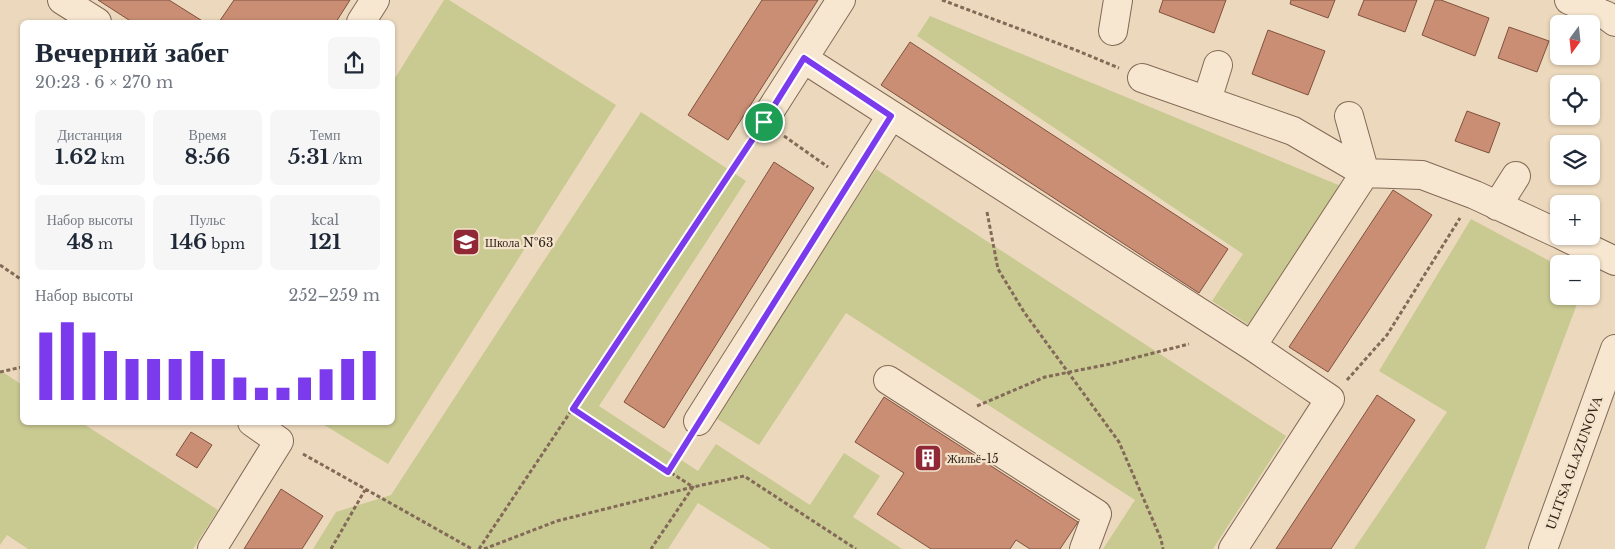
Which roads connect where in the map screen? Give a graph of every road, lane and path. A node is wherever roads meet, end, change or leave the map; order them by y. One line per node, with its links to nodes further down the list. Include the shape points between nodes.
1 (62, 0): 7 (street)
2 (375, 0): 8 (street)
3 (841, 0): 11 (street)
4 (942, 0): 13 (path)
5 (1118, 0): 10 (street)
6 (1569, 0): 9 (street)
7 (93, 20)
8 (362, 20)
9 (1615, 22)
10 (1114, 31)
11 (804, 58): 15 (street); 17 (street)
12 (1218, 65): 14 (street)
13 (1142, 78): 14 (street)
14 (1207, 100): 18 (street, via 1293,132)
15 (891, 116): 20 (street); 29 (street)
16 (1349, 116): 18 (street)
17 (764, 122): 20 (path); 36 (path)
18 (1365, 173): 21 (street, via 1422,175); 29 (street)
19 (1516, 176): 21 (street)
20 (850, 182): 38 (street)
21 (1486, 200): 23 (street); 35 (path, via 1387,336)
22 (987, 212): 33 (path, via 998,269 1024,312)
23 (1550, 230)
24 (1582, 245): 25 (street)
25 (1615, 260)
26 (0, 265): 27 (path)
27 (20, 279)
28 (1189, 344): 33 (path)
29 (1252, 346): 35 (street)
30 (1615, 349): 54 (street, ULITSA GLAZUNOVA)
31 (20, 367): 32 (path)
32 (0, 372)
33 (1068, 372): 37 (path, via 1045,377); 52 (path, via 1119,442 1162,539)
34 (888, 380): 37 (street)
35 (1330, 400): 53 (street)
36 (573, 409): 41 (path); 47 (path)
37 (949, 419): 51 (street, via 1096,514)
38 (698, 421): 41 (path)
39 (256, 425): 40 (street)
40 (280, 441): 43 (path); 44 (street)
41 (668, 472): 42 (path)
42 (692, 487): 48 (path, via 558,521); 49 (path); 50 (path, via 744,476)
43 (365, 490): 45 (path); 46 (path)
44 (212, 549)
45 (331, 549)
46 (472, 549)
47 (479, 549)
48 (484, 549)
49 (651, 549)
50 (856, 549)
51 (1084, 549)
52 (1163, 549)
53 (1233, 549)
54 (1543, 549)

